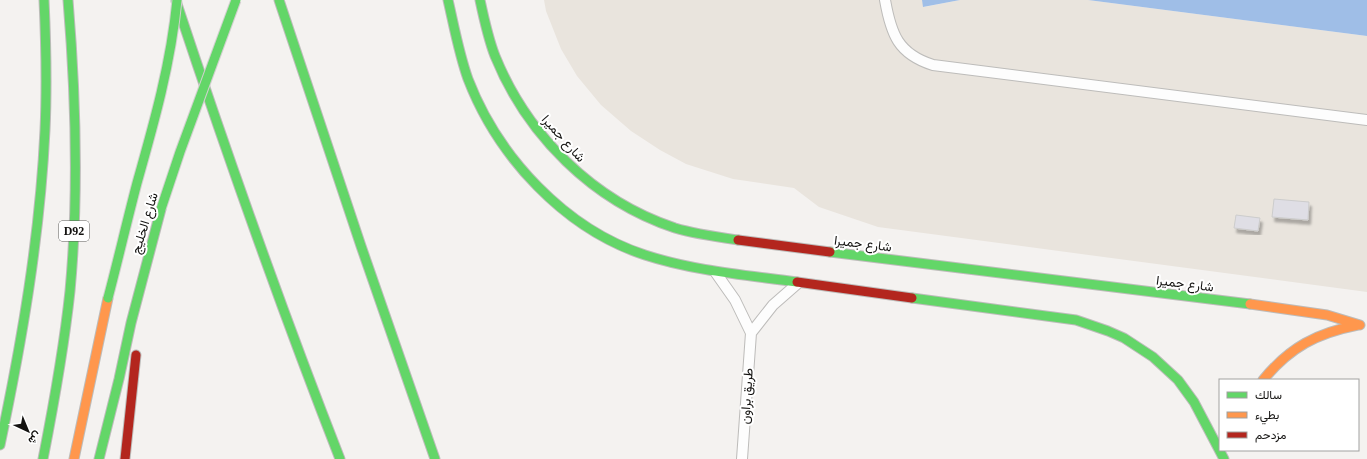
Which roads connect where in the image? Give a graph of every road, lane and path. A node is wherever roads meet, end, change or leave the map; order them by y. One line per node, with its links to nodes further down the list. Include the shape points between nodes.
1 (44, 0): 18 (main road, via 46,84 40,210 33,273)
2 (68, 0): 20 (main road, D92, via 75,89 75,211 65,333)
3 (176, 0): 21 (main road, شارع الخليج, bridge, via 171,50 163,90 108,298); 24 (main road, via 289,327)
4 (236, 0): 10 (main road, شارع الخليج, bridge, via 180,152)
5 (279, 0): 25 (main road)
6 (448, 0): 11 (main road, via 462,59 484,114 498,139 536,185 557,205 606,238 661,260)
7 (480, 0): 13 (main road, شارع جميرا, via 495,54 506,81 536,129 554,151 597,188 647,217 674,227 729,239 1310,312)
8 (885, 0): 9 (lane, via 893,35 900,46 910,55 933,66)
9 (1367, 120)
10 (145, 267): 14 (main road); 22 (main road, شارع الخليج)
11 (713, 270): 12 (main road); 15 (lane, طريق براون, via 735,300)
12 (800, 282): 15 (lane, via 773,305); 19 (main road, via 1076,320 1097,326 1138,346 1173,376 1200,412)
13 (1364, 325): 17 (main road, via 1339,328 1300,345 1283,357)
14 (139, 329)
15 (751, 333): 26 (lane, طريق براون)
16 (137, 344): 23 (main road)
17 (1264, 379)
18 (0, 445)
19 (1219, 449)
20 (43, 459)
21 (74, 459)
22 (99, 459)
23 (125, 459)
24 (340, 459)
25 (435, 459)
26 (742, 459)

